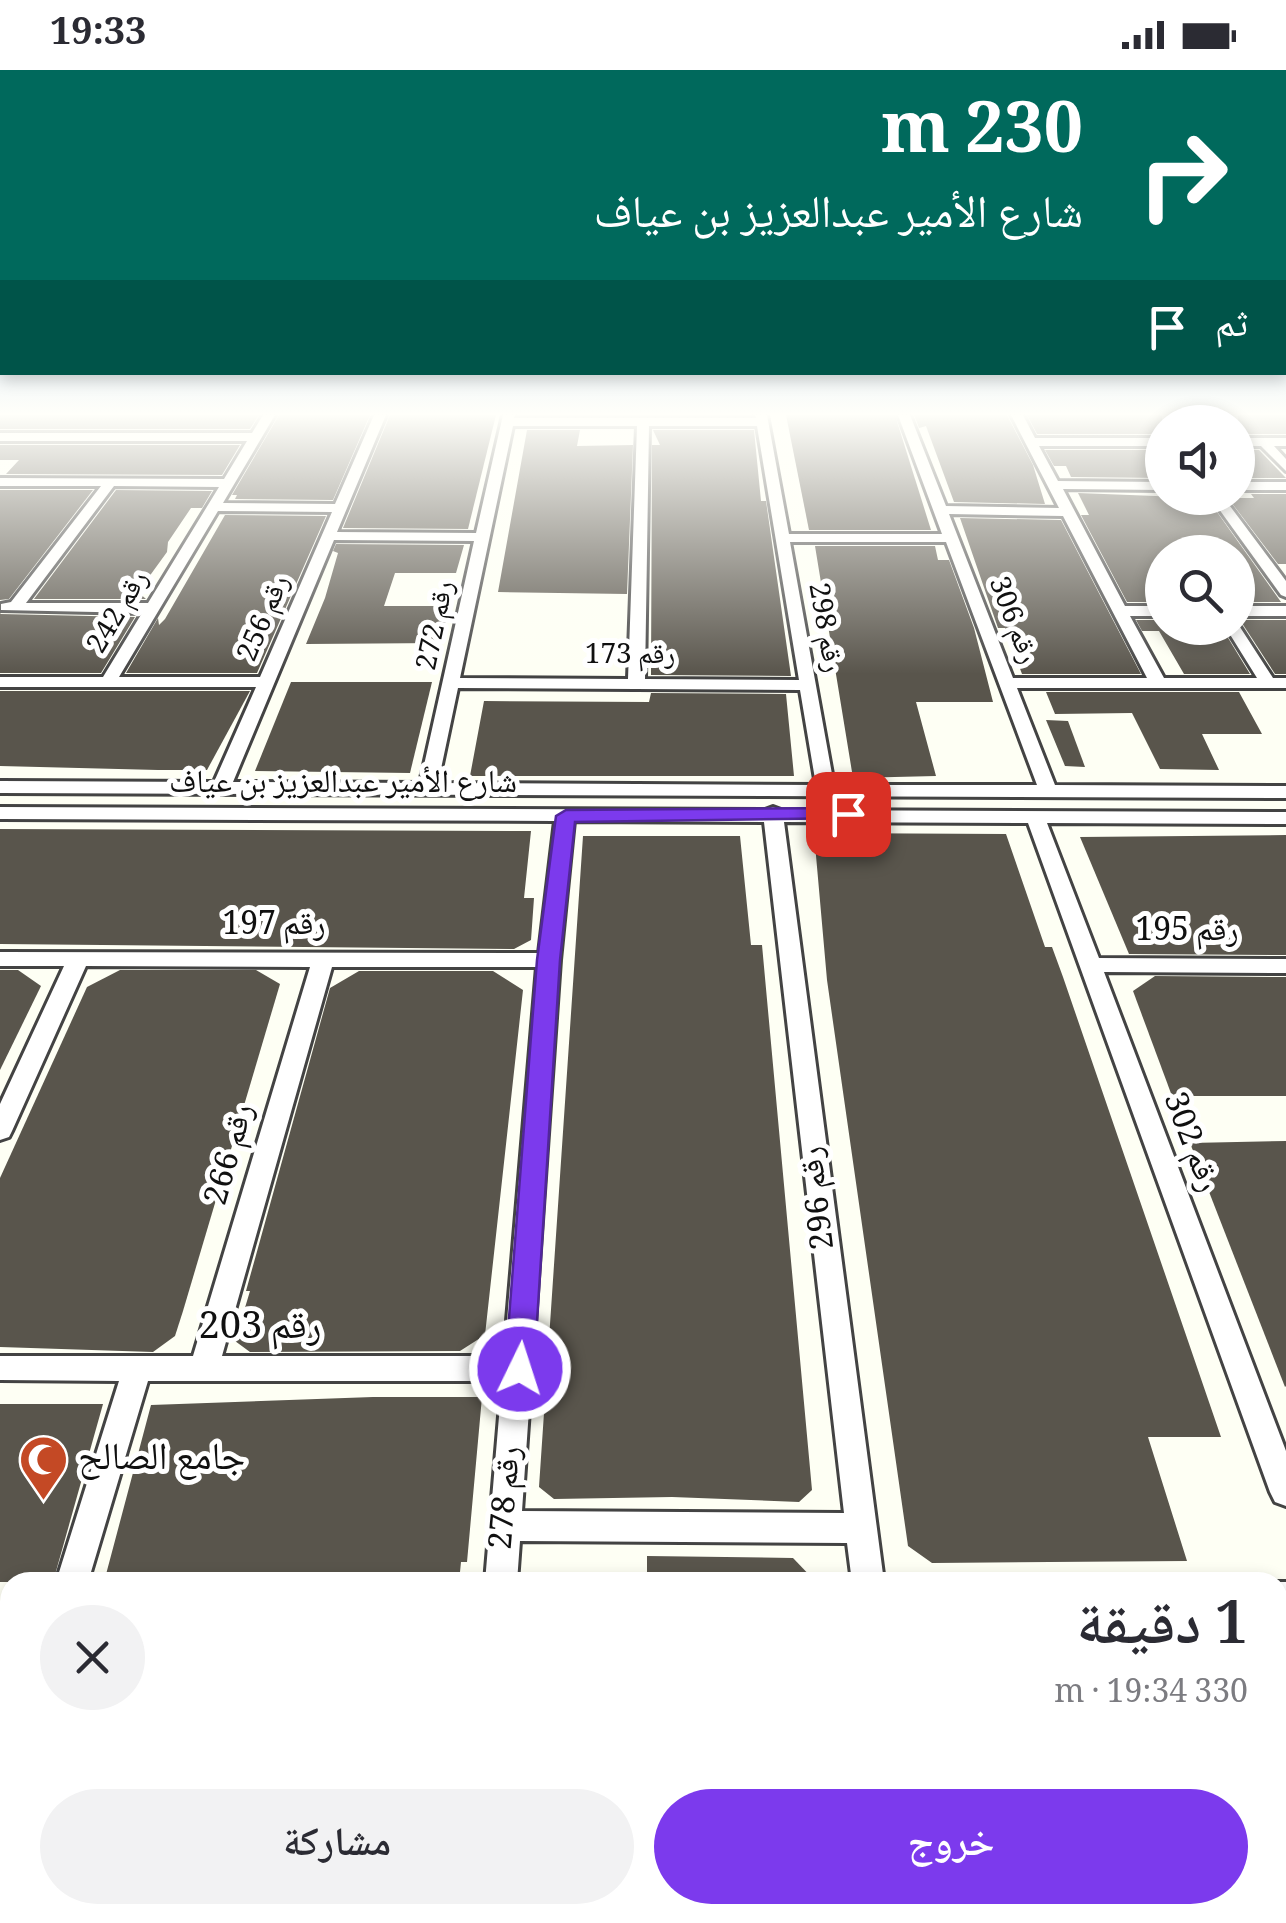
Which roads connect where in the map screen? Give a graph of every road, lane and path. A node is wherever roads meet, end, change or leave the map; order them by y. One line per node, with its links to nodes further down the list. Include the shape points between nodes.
1 (95, 501): 19 (street)
2 (214, 501): 9 (street, رقم 242)
3 (344, 501): 10 (street, رقم 256)
4 (490, 501): 15 (street, رقم 272)
5 (641, 501): 33 (street)
6 (776, 501): 16 (street, رقم 298)
7 (939, 501): 11 (street, رقم 306)
8 (1065, 501): 12 (street)
9 (211, 507): 10 (street); 20 (street, رقم 242)
10 (341, 508): 14 (street, رقم 256)
11 (943, 510): 12 (street); 17 (street, رقم 306)
12 (1070, 512): 21 (street)
13 (1230, 515): 18 (street)
14 (329, 536): 15 (street); 28 (street, رقم 256)
15 (483, 536): 30 (street, رقم 272)
16 (782, 538): 17 (street); 34 (street, رقم 298)
17 (952, 538): 31 (street, رقم 306)
18 (1286, 592)
19 (7, 607): 20 (street)
20 (153, 608): 27 (street, رقم 242)
21 (1122, 611): 22 (street); 29 (street)
22 (1145, 611)
23 (1255, 611): 24 (street)
24 (1286, 611)
25 (1247, 645): 32 (street)
26 (0, 682): 27 (street)
27 (108, 682): 28 (street)
28 (266, 682): 36 (street, رقم 256)
29 (1158, 682): 31 (street); 32 (street)
30 (451, 683): 33 (street, رقم 173); 37 (street, رقم 272)
31 (1008, 683): 39 (street, رقم 306)
32 (1277, 683)
33 (636, 684): 34 (street, رقم 173)
34 (808, 685): 38 (street, رقم 298)
35 (0, 787): 36 (street, شارع الأمير عبدالعزيز بن عياف)
36 (221, 788): 37 (street, شارع الأمير عبدالعزيز بن عياف)
37 (428, 788): 38 (street, شارع الأمير عبدالعزيز بن عياف)
38 (826, 790): 39 (street, شارع الأمير عبدالعزيز بن عياف)
39 (1048, 791): 40 (street, شارع الأمير عبدالعزيز بن عياف)
40 (1286, 792)
41 (0, 813): 43 (street, شارع الأمير عبدالعزيز بن عياف)
42 (773, 813): 43 (street, شارع الأمير عبدالعزيز بن عياف); 44 (street, شارع الأمير عبدالعزيز بن عياف); 59 (street, رقم 296)
43 (566, 816): 49 (street, رقم 278)
44 (1035, 816): 45 (street, شارع الأمير عبدالعزيز بن عياف); 50 (street, رقم 302)
45 (1286, 818)
46 (323, 959): 48 (street, رقم 197); 49 (street, رقم 197); 54 (street, رقم 266)
47 (0, 960): 48 (street, رقم 197)
48 (78, 960): 52 (street)
49 (548, 960): 56 (street, رقم 278)
50 (1088, 965): 51 (street, رقم 195); 57 (street, رقم 302)
51 (1286, 966)
52 (0, 1131)
53 (0, 1368): 55 (street, رقم 203)
54 (204, 1368): 55 (street, رقم 203); 56 (street, رقم 203)
55 (136, 1369): 60 (street)
56 (520, 1369): 58 (street, رقم 278)
57 (1286, 1492)
58 (506, 1526): 59 (street); 61 (street, رقم 278)
59 (860, 1528): 62 (street, رقم 296)
60 (75, 1572)
61 (502, 1572)
62 (867, 1572)

